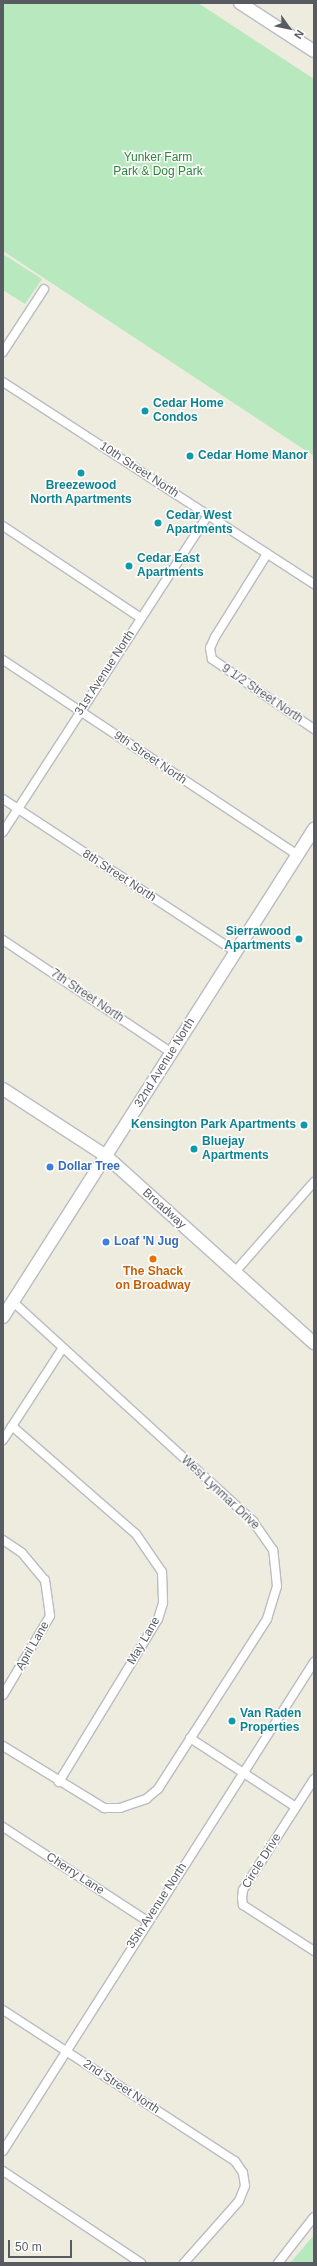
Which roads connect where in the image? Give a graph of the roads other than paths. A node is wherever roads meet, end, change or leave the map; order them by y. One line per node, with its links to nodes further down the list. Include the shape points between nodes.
1 (240, 3): 2 (street)
2 (314, 51)
3 (44, 289): 4 (street)
4 (3, 352)
5 (3, 382): 6 (street, 10th Street North)
6 (208, 515): 8 (street, 10th Street North); 10 (street, 31st Avenue North)
7 (3, 526): 10 (street)
8 (267, 554): 9 (street, 10th Street North); 13 (street, 9 1/2 Street North, via 215,637 210,648 212,658)
9 (314, 584)
10 (140, 618): 12 (street, 31st Avenue North)
11 (3, 660): 12 (street, 9th Street North)
12 (81, 712): 15 (street, 31st Avenue North); 18 (street, 9th Street North)
13 (314, 729)
14 (3, 799): 15 (street, 8th Street North)
15 (18, 809): 17 (street, 31st Avenue North); 20 (street, 8th Street North)
16 (314, 829): 18 (street, 32nd Avenue North)
17 (3, 832)
18 (298, 855): 20 (street, 32nd Avenue North)
19 (3, 940): 21 (street, 7th Street North)
20 (236, 952): 21 (street, 32nd Avenue North)
21 (172, 1052): 23 (street, 32nd Avenue North)
22 (3, 1089): 23 (street, Broadway)
23 (106, 1156): 25 (street, Broadway); 26 (street, 32nd Avenue North)
24 (314, 1182): 25 (street)
25 (234, 1273): 28 (street, Broadway)
26 (13, 1302): 27 (street, 32nd Avenue North); 29 (street, West Lynmar Drive)
27 (3, 1317)
28 (314, 1343)
29 (62, 1349): 30 (street); 35 (street, West Lynmar Drive, via 253,1521 273,1550 278,1567 274,1603)
30 (12, 1426): 31 (street); 39 (street, May Lane, via 136,1534 162,1572 163,1603 158,1619)
31 (3, 1440)
32 (3, 1540): 34 (street, April Lane, via 35,1567 45,1580 50,1599 50,1616 43,1633)
33 (314, 1662): 37 (street, 35th Avenue North)
34 (3, 1695)
35 (190, 1738): 37 (street); 39 (street, West Lynmar Drive, via 158,1788 134,1805 104,1808)
36 (3, 1746): 39 (street, West Lynmar Drive)
37 (243, 1773): 40 (street); 42 (street, 35th Avenue North)
38 (314, 1779): 40 (street, Circle Drive)
39 (59, 1782)
40 (296, 1807): 43 (street, Circle Drive, via 243,1890 242,1898 243,1905)
41 (3, 1827): 42 (street, Cherry Lane)
42 (147, 1921): 45 (street, 35th Avenue North)
43 (314, 1952)
44 (3, 2010): 45 (street, 2nd Street North)
45 (66, 2051): 46 (street, 35th Avenue North); 50 (street, 2nd Street North, via 238,2165 245,2186 239,2201)
46 (3, 2152)
47 (3, 2171): 49 (street)
48 (314, 2217): 51 (street)
49 (138, 2261)
50 (184, 2263)
51 (278, 2263)

